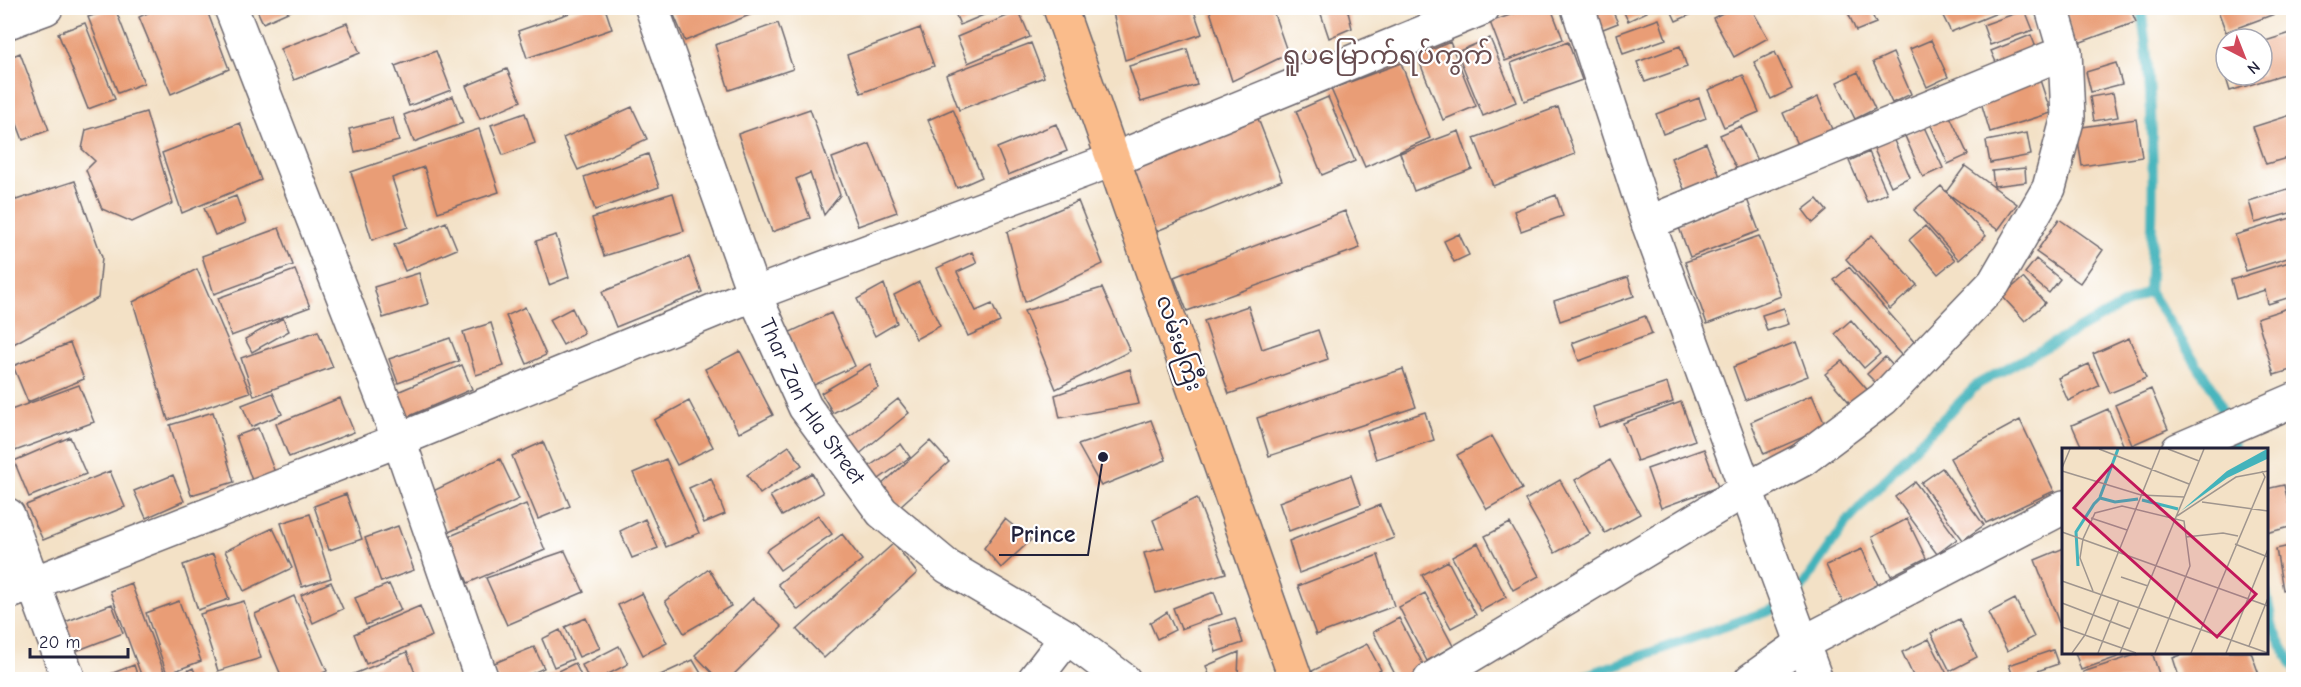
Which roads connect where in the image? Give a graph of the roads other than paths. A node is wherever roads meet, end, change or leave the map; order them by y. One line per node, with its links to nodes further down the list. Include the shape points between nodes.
1 (46, 8): 8 (street)
2 (231, 8): 14 (street)
3 (652, 8): 12 (street, Thar Zan Hla Street)
4 (1060, 8): 10 (main road, လမ်းမကြီး)
5 (1483, 8): 10 (street)
6 (1578, 8): 11 (street)
7 (2052, 8): 9 (street)
8 (8, 22)
9 (2065, 52): 11 (street); 16 (street, via 2068,117 2049,188 1994,283 1883,399 1802,460)
10 (1115, 159): 12 (street); 26 (main road, လမ်းမကြီး)
11 (1648, 224): 16 (street)
12 (754, 294): 14 (street); 21 (street, Thar Zan Hla Street, via 805,407 882,512 948,567)
13 (2294, 400): 15 (street)
14 (399, 440): 19 (street); 23 (street)
15 (2182, 448)
16 (1745, 490): 20 (street); 27 (street)
17 (2062, 508): 20 (street)
18 (8, 515): 19 (street)
19 (20, 588): 22 (street)
20 (1798, 629): 28 (street); 29 (street)
21 (1066, 637): 24 (street); 25 (street, Thar Zan Hla Street)
22 (69, 680)
23 (482, 680)
24 (1035, 680)
25 (1124, 680)
26 (1296, 680)
27 (1430, 680)
28 (1751, 680)
29 (1816, 680)

